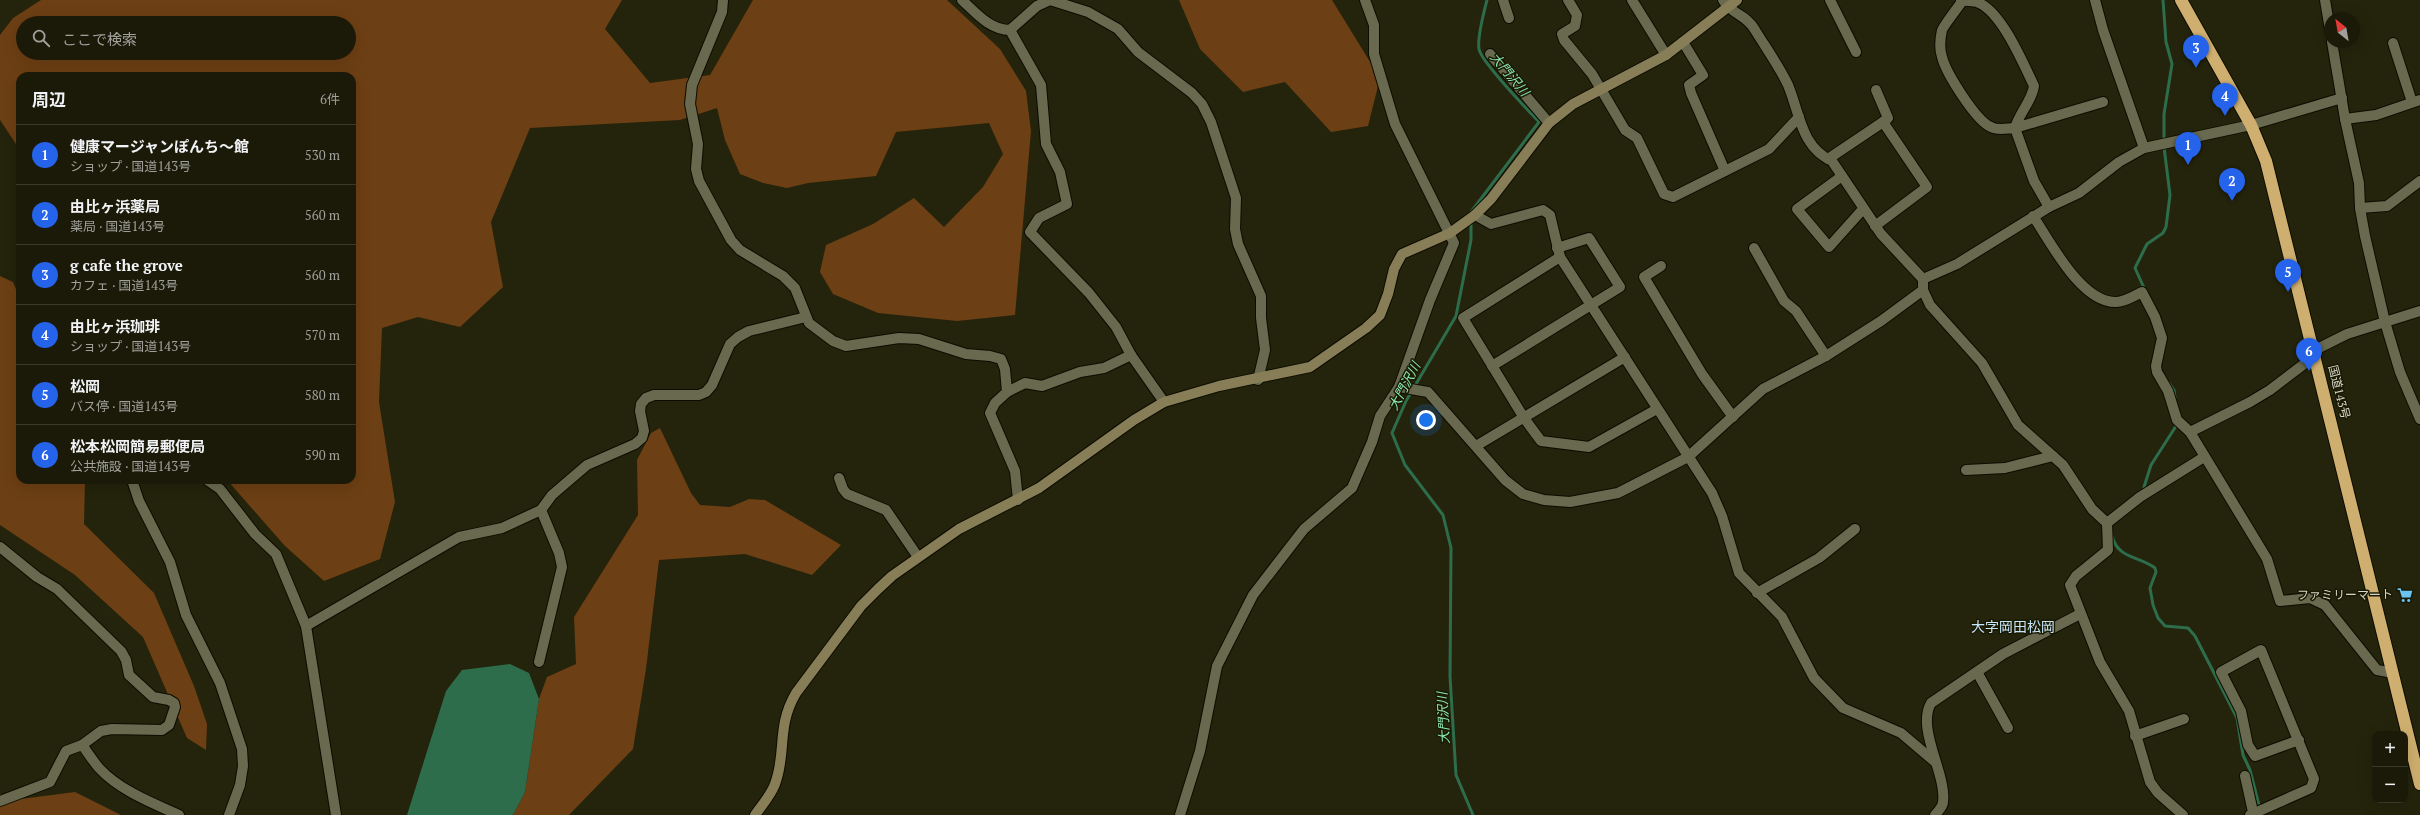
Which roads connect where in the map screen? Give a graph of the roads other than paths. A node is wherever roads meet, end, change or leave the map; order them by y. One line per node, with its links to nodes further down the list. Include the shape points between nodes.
1 (723, 0): 53 (street, via 722,12 692,85 690,104 698,144 696,169 699,181 731,240 740,250 783,276 795,288)
2 (962, 0): 16 (street, via 987,23 1002,30)
3 (1365, 0): 45 (street, via 1374,25 1374,54 1395,124)
4 (1502, 0): 15 (street)
5 (1568, 0): 23 (street, via 1577,15 1575,26 1562,34 1564,40 1592,74)
6 (1632, 0): 22 (street)
7 (1737, 0): 13 (street)
8 (1830, 0): 20 (street)
9 (1962, 0): 33 (street, via 1978,2 1989,9 2018,54 2034,86 2033,93 2017,120); 33 (street, via 1955,14 1942,27 1942,58 1962,96 1982,120 1990,127)
10 (2095, 0): 34 (street)
11 (2181, 0): 32 (highway, 国道143号)
12 (2325, 0): 14 (street)
13 (1725, 4): 17 (street); 28 (street, via 1750,20 1787,85)
14 (2327, 12)
15 (1509, 18)
16 (1010, 30): 56 (street, via 1041,85 1046,144 1060,172 1067,204 1038,218 1030,232 1089,293 1116,327); 60 (street, via 1037,6 1050,0 1088,12 1118,29 1138,52 1192,93 1202,104 1211,122 1236,198 1235,229 1238,244 1261,296 1265,350)
17 (1683, 42): 22 (street); 36 (street, via 1703,75 1689,85)
18 (2393, 43): 26 (street)
19 (2333, 48): 25 (street)
20 (1856, 52)
21 (1490, 54): 31 (street)
22 (1666, 55): 23 (street)
23 (1601, 90): 31 (street, via 1573,104); 36 (street, via 1625,130 1639,142 1664,194 1673,197)
24 (1876, 90): 30 (street, via 1888,118)
25 (2342, 98): 29 (street); 32 (street)
26 (2416, 101): 29 (street, via 2376,115)
27 (2103, 102): 33 (street)
28 (1798, 117): 35 (street, via 1805,138 1821,156); 36 (street, via 1768,149)
29 (2345, 119): 41 (street, via 2359,183)
30 (1882, 122): 35 (street); 44 (street, via 1927,187)
31 (1549, 123): 42 (street, via 1491,199)
32 (2250, 125): 34 (street); 55 (highway, 国道143号, via 2266,162)
33 (2016, 128): 39 (street, via 2034,181)
34 (2144, 148): 39 (street, via 2119,162 2079,193)
35 (1828, 159): 37 (street)
36 (1725, 171)
37 (1842, 176): 40 (street); 40 (street, via 1797,209 1829,247)
38 (2420, 181): 41 (street, via 2387,206)
39 (2049, 207): 43 (street)
40 (1863, 208): 44 (street)
41 (2360, 208): 54 (street)
42 (1475, 215): 45 (street); 47 (street, via 1491,224 1543,210 1550,215)
43 (2033, 216): 49 (street, via 1957,264); 68 (street, via 2075,278 2100,298 2117,302 2142,292 2162,338 2156,366 2179,422)
44 (1875, 226): 49 (street)
45 (1450, 233): 60 (street, via 1402,254 1394,269 1380,316 1366,328 1310,367); 61 (street, via 1454,243 1430,300)
46 (1754, 248): 57 (street, via 1784,301 1796,311)
47 (1559, 252): 51 (street); 51 (street, via 1589,238 1620,287); 59 (street, via 1463,318)
48 (1662, 266): 65 (street, via 1644,277 1702,374)
49 (1923, 279): 50 (street)
50 (1923, 290): 57 (street, via 1881,321); 70 (street, via 1930,305 1982,363 2018,425)
51 (1592, 306): 58 (street); 59 (street)
52 (2420, 311): 54 (street)
53 (806, 317): 62 (street, via 809,323 833,341 846,346 899,338 918,339 966,354 1001,359 1005,369); 78 (street, via 738,336 730,344 712,385 706,392 699,395 654,395 646,398 641,404 640,411 644,431 642,438 635,444 587,465 552,494)
54 (2385, 322): 55 (street, via 2347,334); 67 (street, via 2400,372)
55 (2315, 353): 68 (street, via 2270,390); 88 (highway, 国道143号)
56 (1131, 355): 62 (street, via 1104,368 1080,372 1042,386 1025,383); 63 (street)
57 (1826, 356): 65 (street, via 1763,389)
58 (1624, 357): 64 (street); 66 (street)
59 (1492, 366): 66 (street)
60 (1258, 380): 63 (street, via 1212,388)
61 (1399, 388): 69 (street, via 1428,392); 103 (street, via 1380,416 1352,488 1304,529 1253,595 1217,666 1200,751)
62 (1007, 392): 77 (street, via 995,403 990,412 1015,471)
63 (1164, 402): 77 (street)
64 (1657, 409): 66 (street, via 1589,447 1541,441); 72 (street)
65 (1733, 416): 72 (street)
66 (1524, 418): 69 (street)
67 (2420, 419)
68 (2190, 432): 71 (street)
69 (1476, 446): 72 (street, via 1505,480 1523,494 1557,502 1618,493)
70 (2053, 456): 73 (street, via 2005,468); 79 (street, via 2063,465 2092,509)
71 (2204, 456): 79 (street, via 2140,497); 88 (street, via 2267,559 2280,601 2310,598 2325,605 2377,670)
72 (1688, 457): 83 (street, via 1712,493 1722,516 1739,573)
73 (1966, 470)
74 (839, 478): 82 (street, via 847,494 886,510)
75 (133, 484): 100 (street, via 139,501 170,562 186,615 220,684 242,749 240,785)
76 (213, 484): 85 (street, via 255,534 276,554)
77 (1018, 500): 82 (street, via 959,529)
78 (541, 510): 85 (street, via 502,528 459,537); 86 (street, via 560,553 562,567)
79 (2107, 522): 84 (street, via 2108,550 2076,576 2070,585)
80 (1855, 529): 83 (street, via 1819,558)
81 (0, 547): 93 (street, via 57,590 120,651 126,660 129,675 153,697 174,703 170,725 162,730 101,731)
82 (918, 557): 102 (street, via 892,576 861,606 796,693 788,706 783,724 775,784)
83 (1757, 593): 94 (street, via 1782,617 1814,678 1842,708 1901,734)
84 (2080, 614): 87 (street, via 2003,654); 91 (street, via 2100,662 2129,711)
85 (306, 626): 101 (street)
86 (538, 662)
87 (1977, 672): 90 (street); 94 (street, via 1931,703 1926,711)
88 (2393, 673): 96 (highway, 国道143号)
89 (2184, 719): 91 (street)
90 (2008, 728)
91 (2135, 736): 105 (street, via 2150,782 2158,793)
92 (2299, 740): 92 (street, via 2261,650 2221,672 2241,711 2247,730 2248,746 2255,756); 98 (street, via 2314,779 2311,788)
93 (82, 745): 97 (street, via 66,751 50,782); 99 (street, via 109,777 150,802)
94 (1934, 761): 104 (street, via 1944,790 1943,804)
95 (2245, 776): 98 (street)
96 (2420, 784)
97 (0, 801)
98 (2255, 812)
99 (179, 815)
100 (229, 815)
101 (336, 815)
102 (755, 815)
103 (1180, 815)
104 (1935, 815)
105 (2183, 815)

